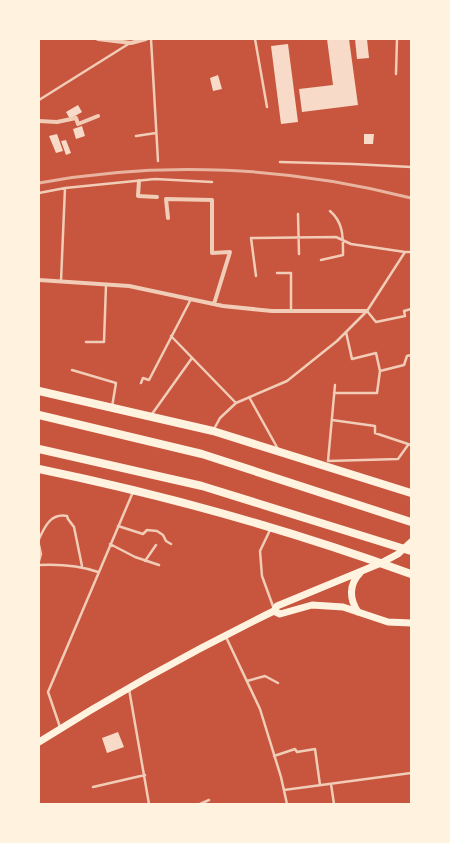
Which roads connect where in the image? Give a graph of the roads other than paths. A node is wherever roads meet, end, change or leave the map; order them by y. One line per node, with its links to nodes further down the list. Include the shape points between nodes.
1 (98, 39): 6 (street)
2 (146, 39): 6 (street)
3 (151, 39): 12 (lane)
4 (255, 39): 9 (lane)
5 (397, 39): 7 (lane)
6 (131, 43): 8 (lane)
7 (396, 74)
8 (39, 100)
9 (267, 107)
10 (98, 116): 11 (street, via 78,124 76,118 57,122)
11 (39, 121)
12 (156, 133): 13 (lane); 14 (lane)
13 (136, 136)
14 (158, 161)
15 (280, 162): 16 (lane)
16 (411, 167)
17 (139, 181): 18 (lane, via 155,179); 19 (lane); 21 (street, via 138,196)
18 (212, 182)
19 (65, 188): 20 (lane); 34 (lane)
20 (39, 193)
21 (157, 197)
22 (330, 210): 26 (lane, via 339,218)
23 (298, 214): 25 (lane)
24 (168, 218): 37 (street, via 166,199 212,200 212,253 230,252)
25 (299, 238): 26 (lane, via 336,237); 29 (lane); 32 (lane, via 251,238)
26 (343, 240): 27 (lane, via 351,244); 30 (lane, via 343,255)
27 (405, 252): 28 (lane); 40 (lane)
28 (411, 252)
29 (300, 254)
30 (321, 260)
31 (277, 274): 39 (lane, via 291,274)
32 (256, 276)
33 (39, 280): 34 (street)
34 (61, 281): 35 (street)
35 (106, 284): 36 (street); 43 (lane, via 104,342)
36 (191, 298): 37 (street); 42 (lane)
37 (214, 304): 39 (street, via 272,311)
38 (411, 309): 40 (lane, via 404,311 405,316 376,322)
39 (291, 310): 40 (street)
40 (367, 311): 41 (lane)
41 (346, 332): 47 (lane, via 352,359 376,353); 52 (lane, via 287,381)
42 (171, 336): 45 (lane); 48 (lane, via 149,380 143,378)
43 (86, 342)
44 (411, 355): 47 (lane, via 407,356 404,365)
45 (192, 358): 53 (lane); 56 (lane)
46 (72, 370): 54 (lane, via 116,383)
47 (380, 371): 51 (lane, via 377,393)
48 (141, 383)
49 (335, 384): 51 (lane)
50 (39, 391): 54 (main road)
51 (334, 392): 57 (lane)
52 (249, 397): 53 (lane); 61 (lane)
53 (236, 403): 58 (lane, via 220,418)
54 (112, 407): 56 (main road)
55 (39, 415): 66 (main road, via 202,454)
56 (150, 416): 58 (main road)
57 (332, 420): 59 (lane, via 375,426 375,433); 62 (lane)
58 (213, 431): 61 (main road)
59 (410, 445): 62 (lane, via 398,459)
60 (39, 449): 74 (main road, via 202,486)
61 (279, 451): 62 (main road)
62 (328, 464): 65 (main road)
63 (39, 469): 64 (main road)
64 (133, 491): 67 (lane); 68 (main road)
65 (411, 493)
66 (411, 522)
67 (118, 526): 70 (lane); 71 (lane, via 143,534 147,530 157,531)
68 (271, 528): 77 (main road); 84 (lane, via 260,551 262,576)
69 (39, 539): 80 (lane, via 48,521 62,515 67,516 74,527)
70 (110, 544): 76 (lane); 81 (lane)
71 (171, 544)
72 (39, 545): 75 (lane)
73 (156, 545): 76 (lane)
74 (409, 547): 77 (main road)
75 (39, 561)
76 (145, 561): 79 (lane)
77 (381, 563): 82 (main road); 83 (main road)
78 (39, 565): 80 (lane)
79 (159, 565)
80 (82, 566): 81 (lane)
81 (98, 572): 91 (lane, via 48,692)
82 (360, 572): 84 (main road, via 277,606); 85 (main road, via 351,592 352,603)
83 (411, 574)
84 (274, 611): 85 (main road, via 280,614 312,605 343,607); 87 (main road)
85 (358, 612): 86 (main road, via 388,622)
86 (411, 624)
87 (225, 635): 88 (lane); 90 (main road)
88 (247, 681): 89 (lane, via 265,676); 93 (lane, via 260,709)
89 (278, 683)
90 (129, 689): 91 (main road); 95 (lane)
91 (60, 729): 92 (main road)
92 (39, 742)
93 (274, 756): 97 (lane, via 295,749 297,752 315,749); 99 (lane)
94 (411, 773): 96 (lane)
95 (145, 775): 98 (lane); 101 (lane)
96 (331, 784): 97 (lane); 104 (lane)
97 (320, 785): 99 (lane)
98 (93, 786)
99 (284, 790): 103 (lane)
100 (209, 800): 102 (lane)
101 (149, 804)
102 (200, 804)
103 (287, 804)
104 (334, 804)

